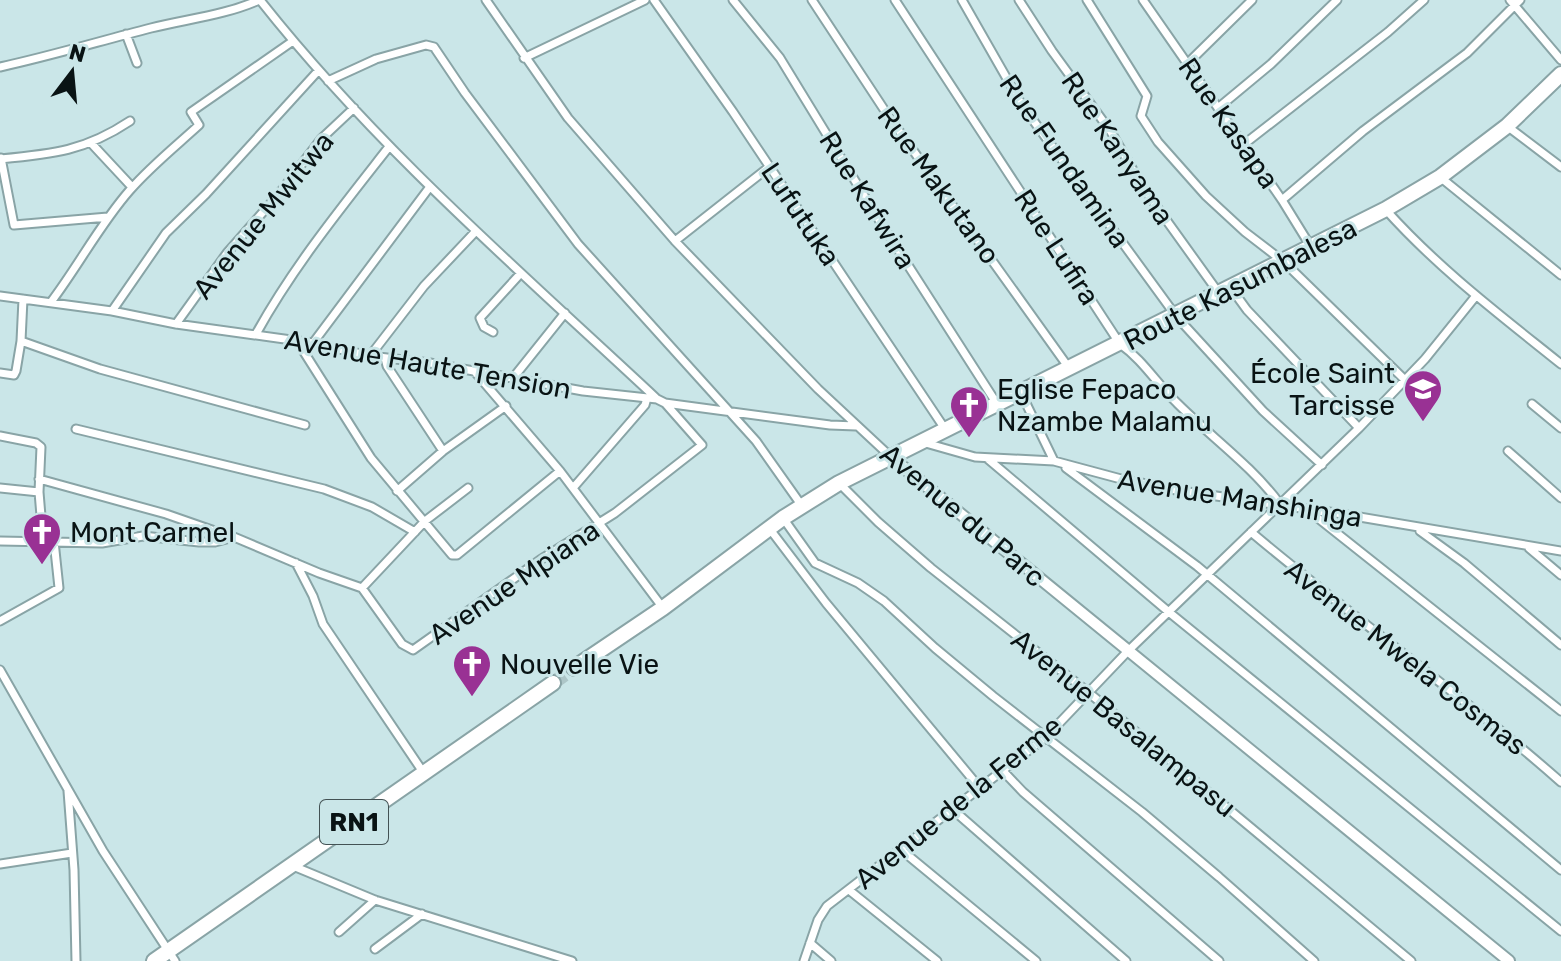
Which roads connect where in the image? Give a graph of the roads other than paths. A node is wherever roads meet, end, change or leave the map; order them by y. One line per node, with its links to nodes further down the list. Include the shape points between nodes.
1 (260, 0): 16 (street); 17 (street)
2 (486, 0): 18 (street, Avenue du Parc)
3 (645, 0): 18 (street)
4 (654, 0): 34 (street, Lufutuka)
5 (733, 0): 73 (street, Rue Kafwira, via 780,58)
6 (812, 0): 66 (street, Rue Makutano)
7 (895, 0): 62 (street, Rue Lufira)
8 (962, 0): 55 (street, Rue Fundamina, via 1022,105)
9 (1019, 0): 48 (street, Rue Kanyama, via 1144,189)
10 (1087, 0): 45 (street, via 1147,96 1141,116 1158,142 1206,196)
11 (1252, 0): 21 (street)
12 (1337, 0): 27 (street)
13 (1424, 0): 31 (street)
14 (1145, 1): 21 (street, Rue Kasapa)
15 (1515, 2): 19 (street); 39 (street, via 1467,53)
16 (126, 34): 20 (street); 22 (street)
17 (293, 41): 23 (street); 37 (street, via 191,112 199,125)
18 (524, 58): 43 (street, Avenue du Parc, via 568,118)
19 (1561, 60)
20 (137, 63)
21 (1187, 64): 27 (street, Rue Kasapa)
22 (0, 67)
23 (318, 71): 25 (street); 53 (street, via 166,233)
24 (1561, 74): 29 (highway, Route Kasumbalesa)
25 (328, 81): 26 (street); 76 (street, via 376,59 434,47 578,244)
26 (354, 108): 32 (street); 56 (street, Avenue Mwitwa, via 321,139 227,253)
27 (1218, 108): 31 (street, Rue Kasapa)
28 (130, 121): 30 (street)
29 (1507, 126): 35 (street); 36 (highway, Route Kasumbalesa)
30 (91, 143): 33 (street, via 53,155); 37 (street)
31 (1243, 145): 39 (street, Rue Kasapa)
32 (388, 148): 38 (street); 58 (street, via 282,287)
33 (1, 158): 41 (street, via 14,225)
34 (769, 167): 43 (street); 82 (street, Lufutuka)
35 (1561, 167)
36 (1440, 177): 40 (highway, Route Kasumbalesa); 47 (street)
37 (132, 187): 41 (street)
38 (429, 188): 42 (street); 61 (street)
39 (1282, 200): 44 (street, Rue Kasapa)
40 (1386, 209): 44 (highway, Route Kasumbalesa); 50 (street)
41 (108, 217): 52 (street)
42 (476, 231): 46 (street); 63 (street, via 424,286)
43 (675, 241): 78 (street, Avenue du Parc)
44 (1312, 248): 45 (highway, Route Kasumbalesa)
45 (1284, 262): 48 (highway, Route Kasumbalesa); 70 (street)
46 (521, 273): 54 (street); 57 (street, via 480,318)
47 (1561, 275)
48 (1225, 290): 55 (highway, Route Kasumbalesa); 79 (street)
49 (0, 296): 51 (street, Avenue Haute Tension)
50 (1475, 297): 65 (street); 70 (street, Avenue de la Ferme)
51 (23, 299): 52 (street, Avenue Haute Tension); 59 (street)
52 (51, 302): 53 (street, Avenue Haute Tension)
53 (112, 311): 56 (street, Avenue Haute Tension)
54 (565, 313): 69 (street); 72 (street)
55 (1176, 316): 62 (highway, Route Kasumbalesa); 90 (street, via 1263,411)
56 (176, 324): 58 (street, Avenue Haute Tension)
57 (493, 332)
58 (256, 334): 60 (street, Avenue Haute Tension)
59 (21, 341): 68 (street, via 14,375); 77 (street, via 100,369)
60 (297, 341): 61 (street, Avenue Haute Tension); 97 (street)
61 (313, 343): 63 (street, Avenue Haute Tension)
62 (1120, 344): 66 (highway, Route Kasumbalesa); 100 (street, Rue Lufira)
63 (370, 356): 64 (street, Avenue Haute Tension)
64 (385, 358): 67 (street, Avenue Haute Tension); 85 (street)
65 (1561, 364)
66 (1069, 368): 71 (highway, Route Kasumbalesa)
67 (474, 370): 69 (street, Avenue Haute Tension); 75 (street)
68 (0, 373)
69 (513, 378): 72 (street, Avenue Haute Tension)
70 (1405, 380): 79 (street, Avenue de la Ferme)
71 (1021, 393): 73 (highway, Route Kasumbalesa); 89 (street)
72 (656, 400): 76 (street, Avenue Haute Tension); 96 (street, via 645,405); 105 (street, Avenue Mpiana, via 702,445)
73 (997, 404): 82 (highway, Route Kasumbalesa)
74 (1532, 404): 80 (street)
75 (506, 406): 85 (street); 91 (street)
76 (728, 410): 78 (street, Avenue Haute Tension); 101 (street)
77 (305, 425)
78 (856, 426): 87 (street, Avenue du Parc)
79 (1359, 428): 90 (street, Avenue de la Ferme)
80 (1561, 428)
81 (76, 429): 108 (street, via 324,489 372,507)
82 (945, 429): 84 (highway, Route Kasumbalesa)
83 (0, 436): 92 (street, via 39,445)
84 (922, 442): 87 (highway, Route Kasumbalesa); 88 (street, Avenue Manshinga)
85 (443, 451): 97 (street)
86 (1508, 451): 99 (street)
87 (892, 458): 93 (highway, Route Kasumbalesa); 124 (street, Avenue du Parc)
88 (988, 459): 89 (street, Avenue Manshinga); 121 (street)
89 (1058, 463): 100 (street, Avenue Manshinga, via 1181,491); 117 (street)
90 (1322, 465): 100 (street, Avenue de la Ferme)
91 (560, 471): 96 (street); 104 (street, via 457,555)
92 (39, 479): 98 (street); 110 (street)
93 (839, 483): 101 (highway, Route Kasumbalesa); 128 (street, Avenue Basalampasu, via 931,568)
94 (0, 488): 98 (street)
95 (468, 488): 104 (street)
96 (573, 488): 105 (street)
97 (397, 491): 104 (street)
98 (39, 492): 111 (street)
99 (1561, 498)
100 (1280, 504): 102 (street, Avenue Manshinga); 109 (street, Avenue de la Ferme)
101 (802, 506): 103 (highway, Route Kasumbalesa)
102 (1306, 509): 107 (street, Avenue Manshinga); 129 (street)
103 (783, 518): 106 (highway, Route Kasumbalesa); 130 (street, via 815,563 884,601)
104 (425, 521): 108 (street)
105 (598, 525): 119 (street, Avenue Mpiana, via 413,650 402,644); 120 (street)
106 (769, 528): 120 (highway, Route Kasumbalesa); 135 (street)
107 (1417, 529): 114 (street, Avenue Manshinga); 123 (street)
108 (415, 532): 119 (street)
109 (1251, 532): 117 (street, Avenue de la Ferme); 133 (street, Avenue Mwela Cosmas)
110 (234, 537): 113 (street, via 215,542 143,536 102,543); 116 (street)
111 (43, 540): 112 (street); 113 (street)
112 (0, 541)
113 (54, 541): 122 (street, via 59,588)
114 (1528, 547): 115 (street, Avenue Manshinga); 118 (street)
115 (1561, 551)
116 (296, 563): 119 (street); 132 (street, via 323,624)
117 (1208, 575): 121 (street, Avenue de la Ferme); 141 (street)
118 (1561, 575)
119 (362, 588)
120 (663, 608): 125 (highway, Route Kasumbalesa)
121 (1170, 613): 124 (street, Avenue de la Ferme); 145 (street)
122 (0, 621)
123 (1561, 645)
124 (1128, 651): 128 (street, Avenue de la Ferme); 161 (street, Avenue du Parc)
125 (574, 668)
126 (0, 670): 134 (street)
127 (553, 683): 132 (highway, RN1)
128 (1088, 692): 130 (street, Avenue de la Ferme); 160 (street, Avenue Basalampasu)
129 (1561, 711)
130 (1046, 737): 131 (street, Avenue de la Ferme); 159 (street)
131 (1003, 771): 135 (street, Avenue de la Ferme); 158 (street)
132 (424, 773): 140 (highway, RN1)
133 (1561, 782)
134 (67, 786): 138 (street); 149 (street)
135 (979, 787): 136 (street, Avenue de la Ferme)
136 (951, 808): 137 (street, Avenue de la Ferme); 157 (street)
137 (899, 848): 142 (street, Avenue de la Ferme); 156 (street)
138 (72, 853): 139 (street); 150 (street)
139 (0, 864)
140 (291, 866): 143 (street); 149 (highway, RN1)
141 (1561, 870)
142 (849, 890): 147 (street, Avenue de la Ferme, via 827,906); 155 (street)
143 (375, 900): 144 (street); 146 (street)
144 (422, 914): 148 (street); 152 (street)
145 (1561, 931)
146 (339, 932)
147 (810, 943): 153 (street, Avenue de la Ferme); 154 (street)
148 (375, 949)
149 (172, 956): 151 (highway, RN1)
150 (76, 961)
151 (154, 961)
152 (572, 961)
153 (804, 961)
154 (831, 961)
155 (937, 961)
156 (1036, 961)
157 (1126, 961)
158 (1219, 961)
159 (1314, 961)
160 (1411, 961)
161 (1509, 961)

